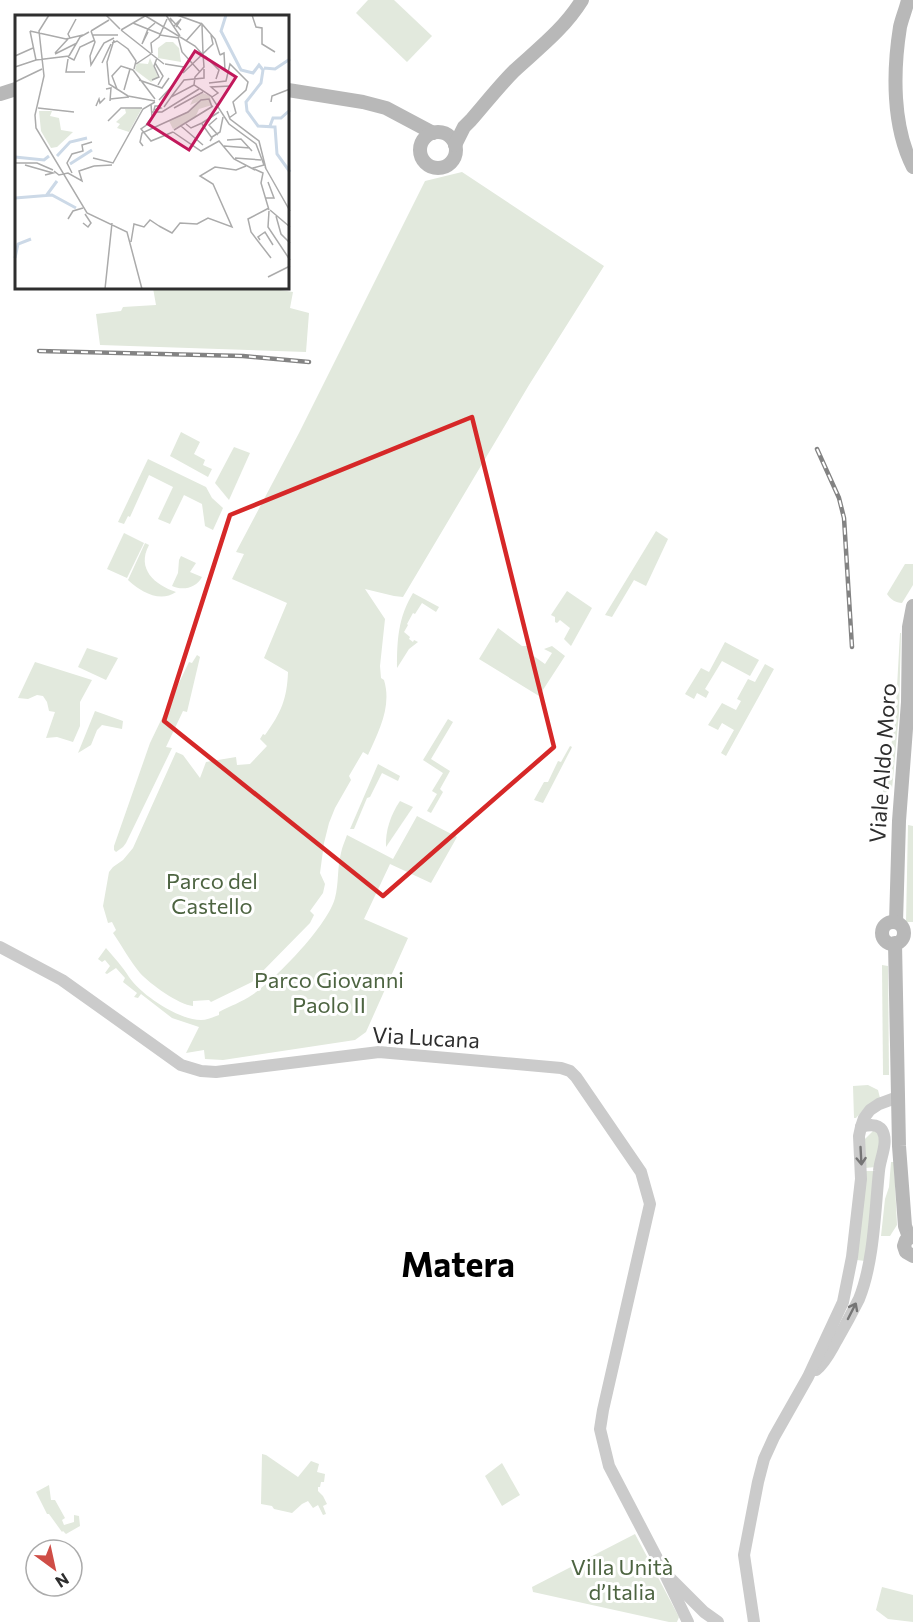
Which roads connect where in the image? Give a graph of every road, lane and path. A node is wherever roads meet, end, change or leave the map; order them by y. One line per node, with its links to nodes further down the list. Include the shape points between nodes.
1 (582, 0): 3 (main road, via 571,18)
2 (908, 0): 9 (main road, via 900,26 895,89)
3 (513, 72): 8 (main road, via 490,87 452,127); 10 (main road, via 464,128)
4 (15, 89): 6 (main road)
5 (290, 90): 7 (main road, via 363,102)
6 (0, 94)
7 (402, 117): 8 (main road); 11 (main road)
8 (438, 133): 10 (main road, via 450,137); 11 (main road, via 425,138)
9 (902, 137): 12 (main road); 13 (main road)
10 (455, 145): 11 (main road, via 456,155 443,168 423,161)
11 (420, 146)
12 (913, 156)
13 (913, 166)
14 (913, 606): 15 (main road, Viale Aldo Moro, via 898,821)
15 (904, 934): 17 (main road, Viale Aldo Moro)
16 (0, 947): 26 (street, Via Lucana, via 51,973 181,1065 201,1071 380,1052 570,1071 641,1172 650,1204 600,1429 609,1466)
17 (898, 1097): 18 (main road, Viale Aldo Moro); 19 (street, via 870,1110)
18 (898, 1125): 20 (street); 21 (main road, Viale Aldo Moro)
19 (861, 1127): 20 (street, via 878,1126); 25 (street, one-way to 25, via 861,1179 843,1302)
20 (885, 1139): 22 (street)
21 (899, 1156): 22 (street, via 886,1157); 23 (main road, Viale Aldo Moro, via 905,1226)
22 (880, 1164): 25 (street, one-way to 22, via 822,1365 859,1298 867,1271)
23 (911, 1237): 24 (main road, Viale Aldo Moro, via 904,1243 904,1250)
24 (913, 1256)
25 (808, 1377): 29 (street, via 774,1437 758,1482 744,1556)
26 (663, 1571): 27 (street); 28 (street)
27 (688, 1622)
28 (718, 1622)
29 (754, 1622)

